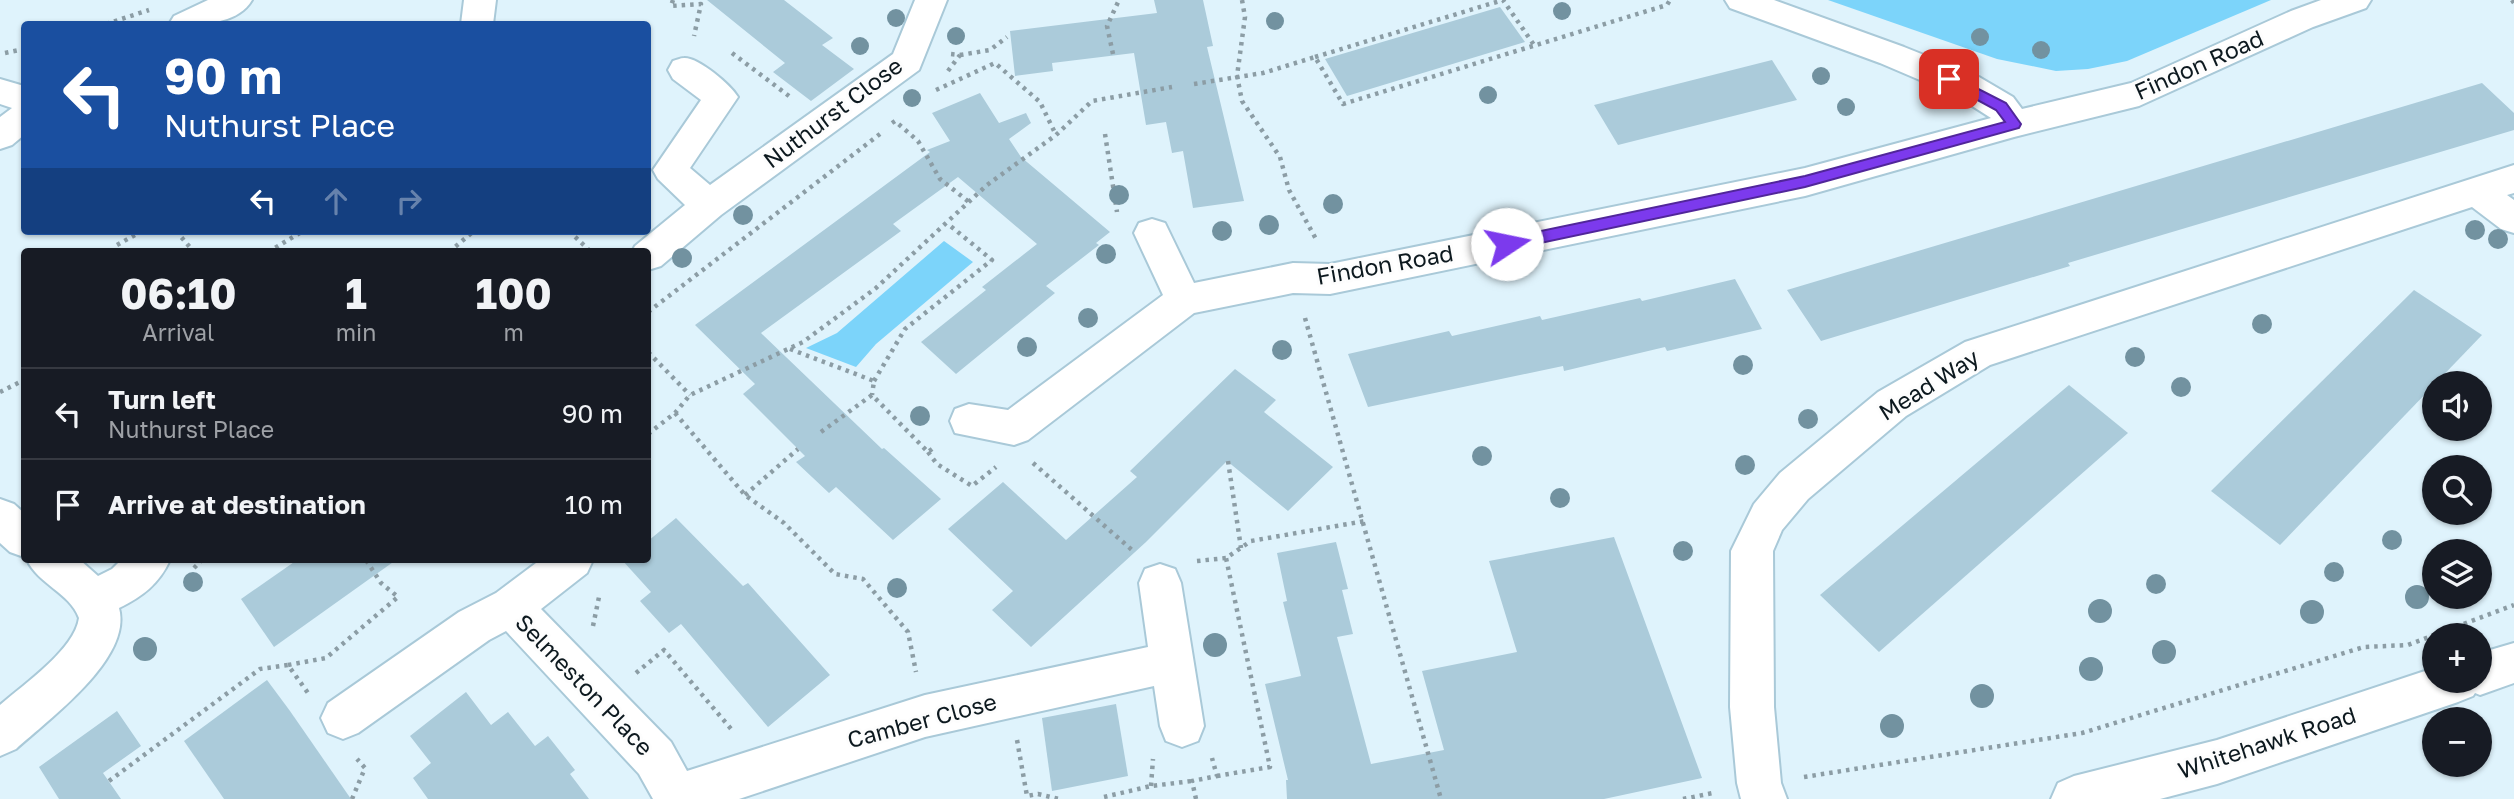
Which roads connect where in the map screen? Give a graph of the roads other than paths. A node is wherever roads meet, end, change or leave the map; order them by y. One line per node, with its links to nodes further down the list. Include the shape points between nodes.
1 (236, 0): 6 (street)
2 (480, 0): 7 (street)
3 (931, 0): 16 (street, Nuthurst Close, via 907,61)
4 (1741, 0): 12 (street, via 1967,86 2001,106)
5 (2354, 0): 12 (street, Findon Road, via 2139,94)
6 (191, 21)
7 (477, 21)
8 (689, 57): 16 (street, via 740,84 670,170)
9 (0, 91): 10 (street)
10 (21, 98)
11 (21, 119): 13 (street)
12 (2014, 124): 20 (street, Findon Road, via 1805,182 1330,279 1293,278)
13 (0, 136)
14 (2514, 178): 15 (street, Mead Way)
15 (2475, 190): 17 (street); 37 (street, Mead Way, via 1978,353 1892,404 1780,500 1752,551 1752,707)
16 (709, 205): 19 (street, Nuthurst Close)
17 (2514, 219)
18 (1152, 233): 20 (street)
19 (651, 253)
20 (1184, 300): 21 (street, Findon Road, via 1014,428)
21 (969, 421)
22 (0, 517): 23 (street)
23 (21, 536)
24 (52, 563): 28 (street)
25 (146, 563): 28 (street, via 127,583)
26 (568, 563): 29 (street, Selmeston Place)
27 (1174, 573): 30 (street)
28 (95, 598): 36 (street, via 99,627 86,654)
29 (511, 607): 34 (street, Selmeston Place, via 474,626); 38 (street, Selmeston Place, via 655,758)
30 (1172, 662): 35 (street); 38 (street, Camber Close, via 925,716)
31 (2514, 663): 32 (street)
32 (2492, 670)
33 (2422, 693): 39 (street, Whitehawk Road, via 2217,762)
34 (343, 718)
35 (1182, 726)
36 (0, 734)
37 (1762, 791)
38 (678, 798)
39 (2074, 799)

